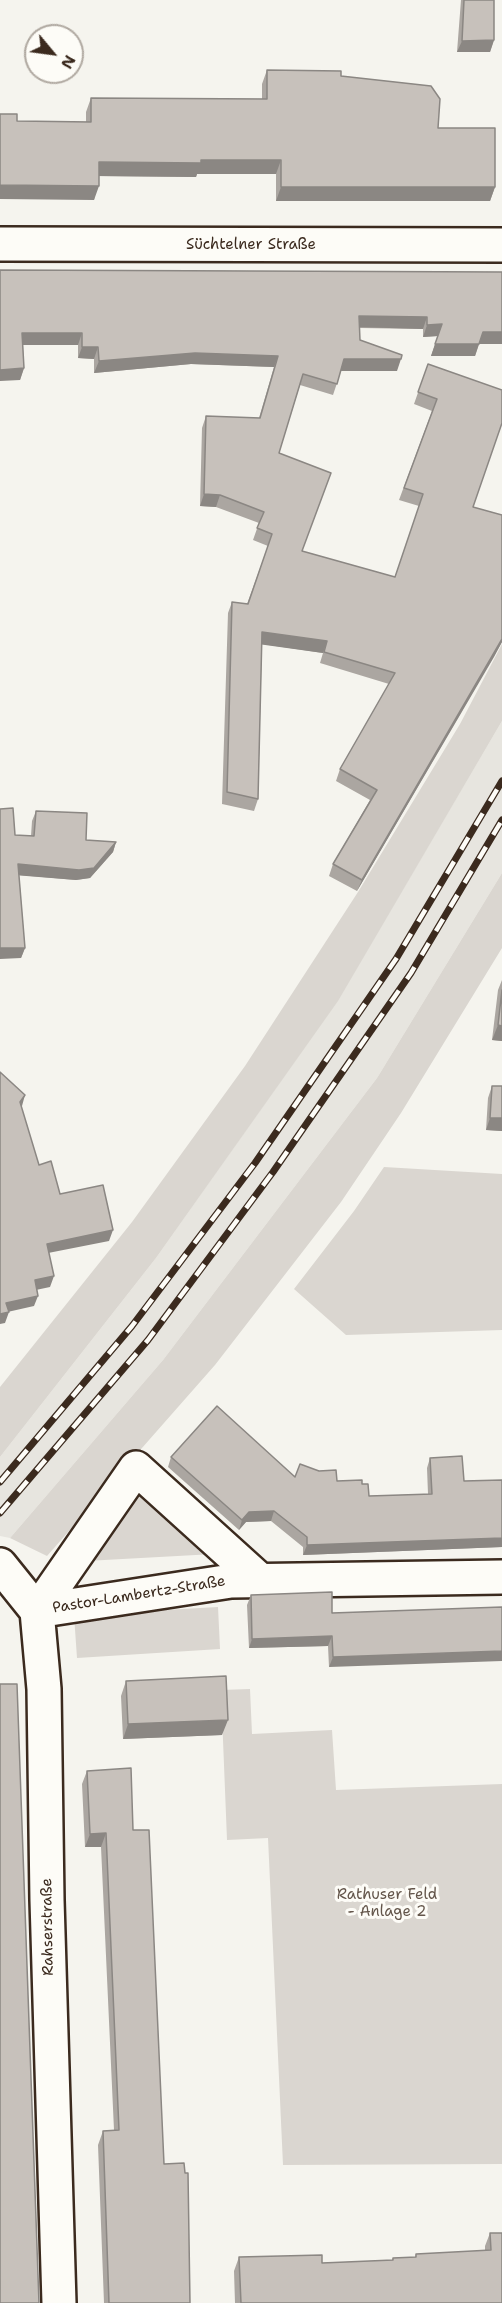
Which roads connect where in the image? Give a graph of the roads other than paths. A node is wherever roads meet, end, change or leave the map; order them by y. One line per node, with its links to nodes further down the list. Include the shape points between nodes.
1 (0, 244): 2 (street, Süchtelner Straße)
2 (502, 245)
3 (0, 1564): 6 (street)
4 (502, 1577): 5 (street, Pastor-Lambertz-Straße)
5 (262, 1582): 6 (street, Pastor-Lambertz-Straße, via 231,1581); 6 (street, Pastor-Lambertz-Straße, via 136,1468)
6 (37, 1611): 7 (street, Rahserstraße, via 44,1689)
7 (59, 2303)

